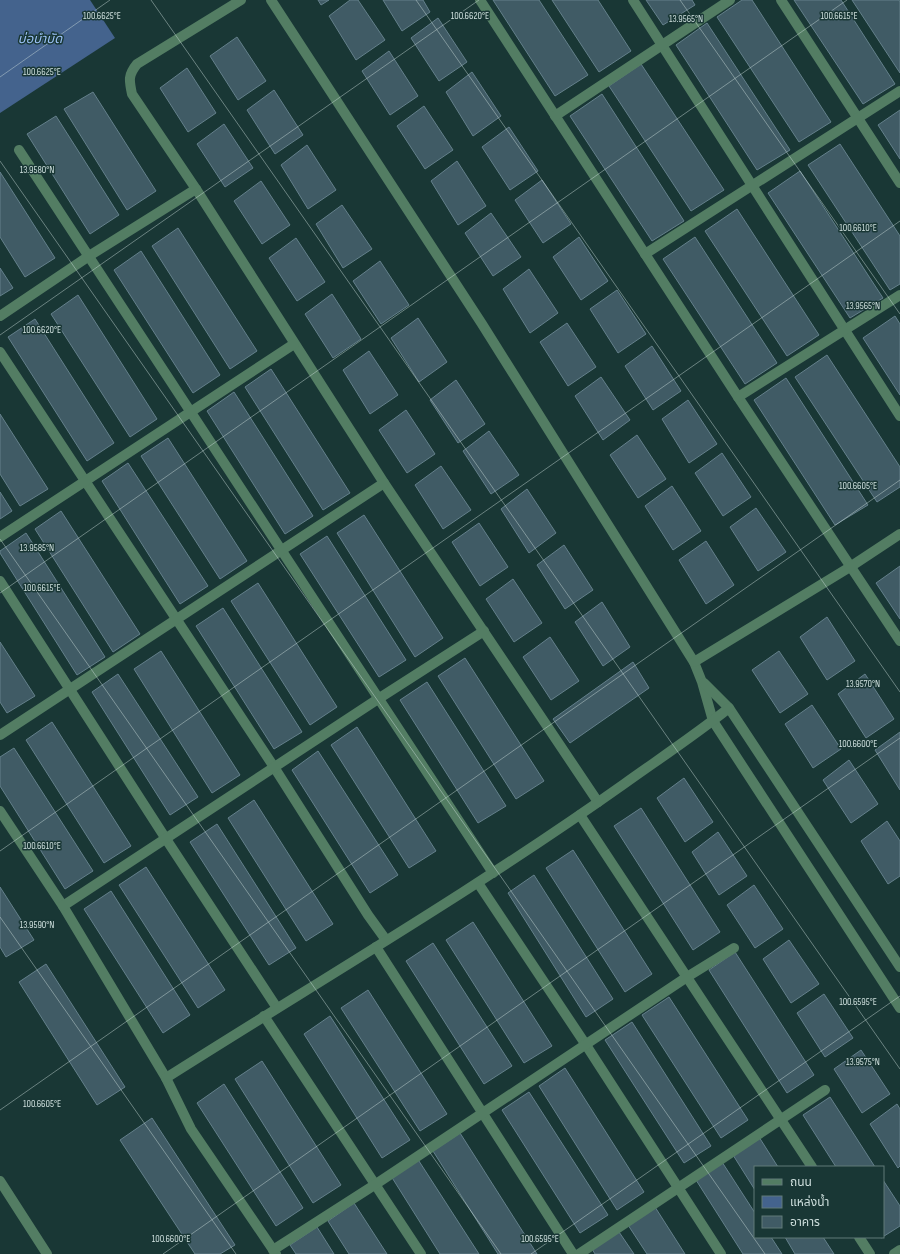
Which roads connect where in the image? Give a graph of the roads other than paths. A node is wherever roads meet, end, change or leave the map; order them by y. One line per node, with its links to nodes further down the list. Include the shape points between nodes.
1 (241, 0): 14 (street, via 137,64 131,71 129,80 132,94)
2 (271, 0): 35 (street, via 482,324)
3 (480, 0): 9 (street)
4 (634, 0): 7 (street)
5 (730, 0): 7 (street)
6 (781, 0): 10 (street)
7 (662, 45): 9 (street); 13 (street)
8 (900, 91): 10 (street)
9 (555, 116): 15 (street)
10 (858, 118): 12 (street); 13 (street)
11 (19, 150): 16 (street)
12 (900, 182)
13 (752, 186): 15 (street); 19 (street)
14 (196, 189): 16 (street); 20 (street)
15 (645, 254): 22 (street)
16 (89, 256): 18 (street); 23 (street)
17 (900, 295): 19 (street)
18 (0, 316)
19 (844, 330): 22 (street); 24 (street)
20 (294, 344): 23 (street); 26 (street)
21 (0, 352): 25 (street)
22 (738, 397): 30 (street)
23 (190, 412): 25 (street); 29 (street)
24 (900, 416)
25 (85, 481): 28 (street); 32 (street)
26 (384, 483): 29 (street); 33 (street)
27 (900, 534): 30 (street)
28 (0, 537)
29 (281, 550): 32 (street); 38 (street)
30 (850, 567): 34 (street); 35 (street)
31 (0, 581): 37 (street)
32 (176, 620): 37 (street); 42 (street)
33 (484, 631): 38 (street); 43 (street)
34 (900, 641)
35 (694, 662): 36 (street)
36 (702, 682): 39 (street); 40 (street)
37 (70, 689): 41 (street); 46 (street)
38 (378, 699): 42 (street); 47 (street)
39 (729, 708): 40 (street); 53 (street)
40 (713, 721): 43 (street); 56 (street)
41 (0, 736)
42 (274, 767): 46 (street); 50 (street)
43 (598, 802): 45 (street)
44 (0, 811): 49 (street)
45 (580, 815): 47 (street); 54 (street)
46 (166, 839): 49 (street); 55 (street)
47 (493, 873): 48 (street)
48 (478, 883): 50 (street); 58 (street)
49 (63, 906): 59 (street)
50 (386, 940): 51 (street)
51 (376, 947): 55 (street); 61 (street)
52 (734, 948): 54 (street)
53 (900, 966)
54 (687, 977): 58 (street); 62 (street)
55 (277, 1008): 57 (street)
56 (900, 1008)
57 (264, 1016): 59 (street); 65 (street)
58 (586, 1045): 61 (street); 66 (street)
59 (166, 1078): 69 (street, via 191,1129)
60 (826, 1090): 62 (street)
61 (482, 1113): 65 (street); 72 (street)
62 (781, 1120): 63 (street); 66 (street)
63 (811, 1166)
64 (0, 1181): 70 (street)
65 (376, 1184): 69 (street); 71 (street)
66 (678, 1189): 73 (street); 74 (street)
67 (860, 1238): 75 (street)
68 (900, 1250): 76 (street)
69 (274, 1252)
70 (47, 1254)
71 (421, 1254)
72 (573, 1254)
73 (579, 1254)
74 (721, 1254)
75 (870, 1254)
76 (894, 1254)

